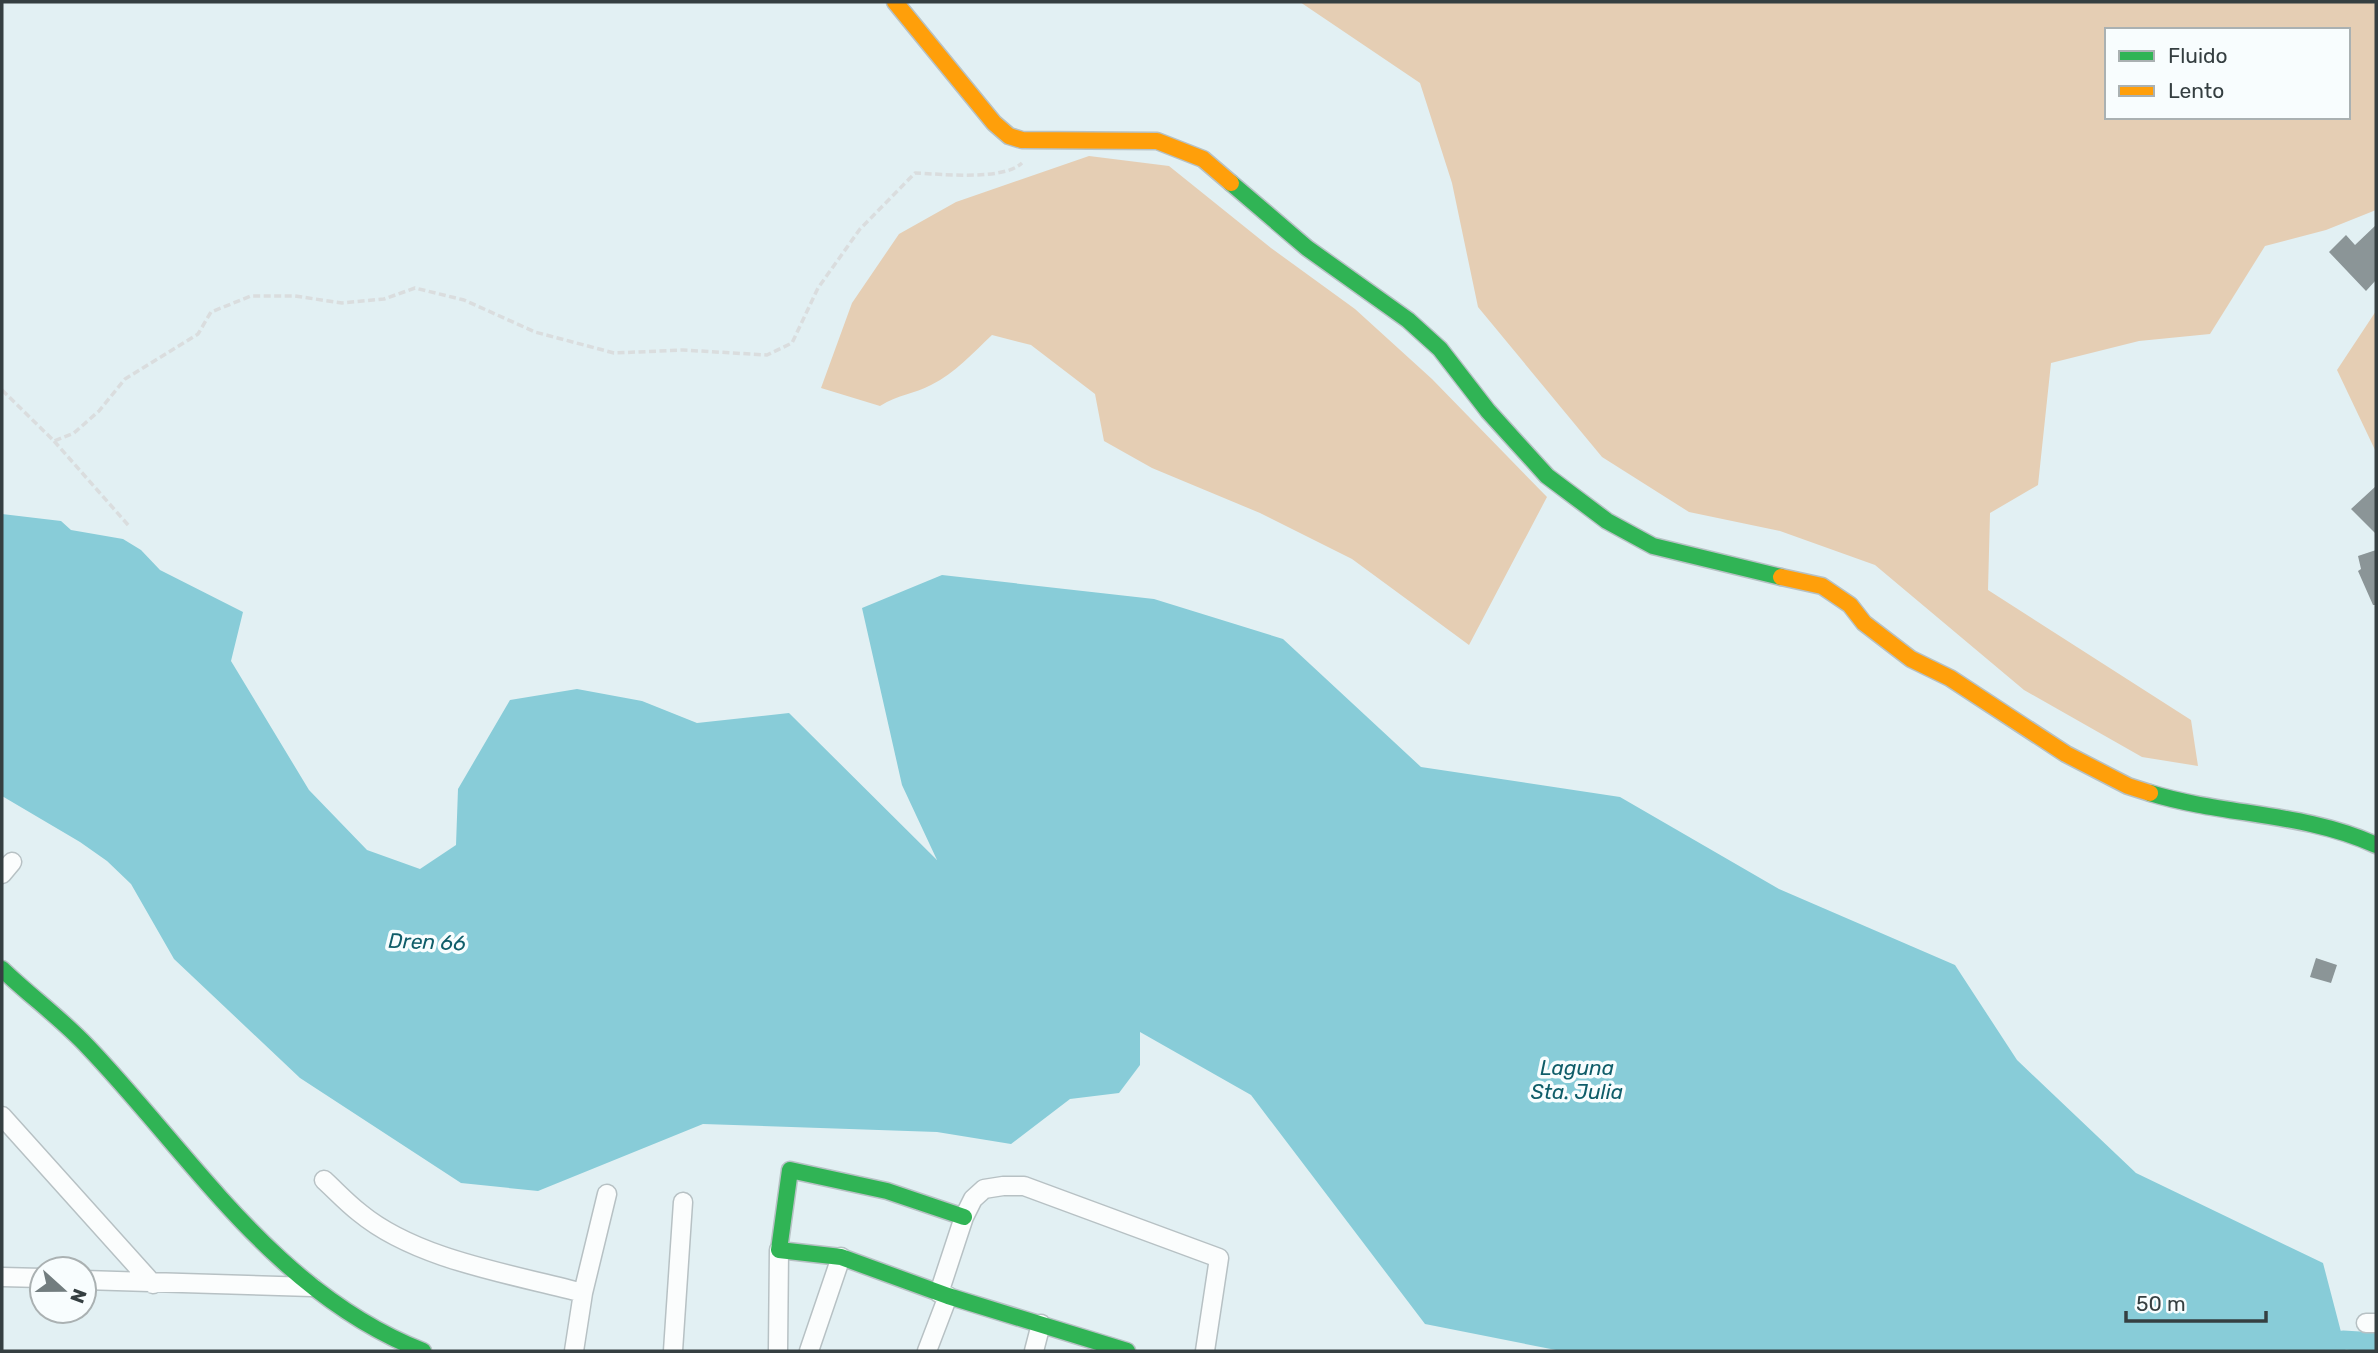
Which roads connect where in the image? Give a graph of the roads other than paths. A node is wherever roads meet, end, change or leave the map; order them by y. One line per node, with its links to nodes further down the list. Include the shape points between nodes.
1 (895, 2): 2 (street, via 1009,136 1044,142 1157,141 1203,159 1307,248 1408,320 1440,349 1547,476 1607,521 1653,546 1822,586 1912,659 1950,678 2066,754 2128,786 2180,802 2305,820)
2 (2376, 845)
3 (2, 969): 15 (street, via 97,1057 172,1147 249,1229)
4 (2, 1116): 14 (street)
5 (324, 1180): 16 (street, via 360,1214 405,1240 473,1264)
6 (607, 1194): 16 (street)
7 (684, 1202): 21 (street)
8 (964, 1217): 9 (street, via 887,1191 790,1170); 17 (street); 27 (street, via 973,1199 985,1189 1024,1186 1219,1258)
9 (779, 1250): 10 (street); 22 (street)
10 (841, 1257): 17 (street); 23 (street)
11 (5, 1273): 12 (street)
12 (28, 1276)
13 (98, 1281): 14 (street)
14 (153, 1284): 15 (street)
15 (312, 1287): 19 (street)
16 (583, 1293): 20 (street)
17 (943, 1295): 18 (street); 24 (street)
18 (1041, 1324): 25 (street); 26 (street)
19 (423, 1351)
20 (574, 1351)
21 (673, 1351)
22 (778, 1351)
23 (809, 1351)
24 (928, 1351)
25 (1034, 1351)
26 (1127, 1351)
27 (1205, 1351)

